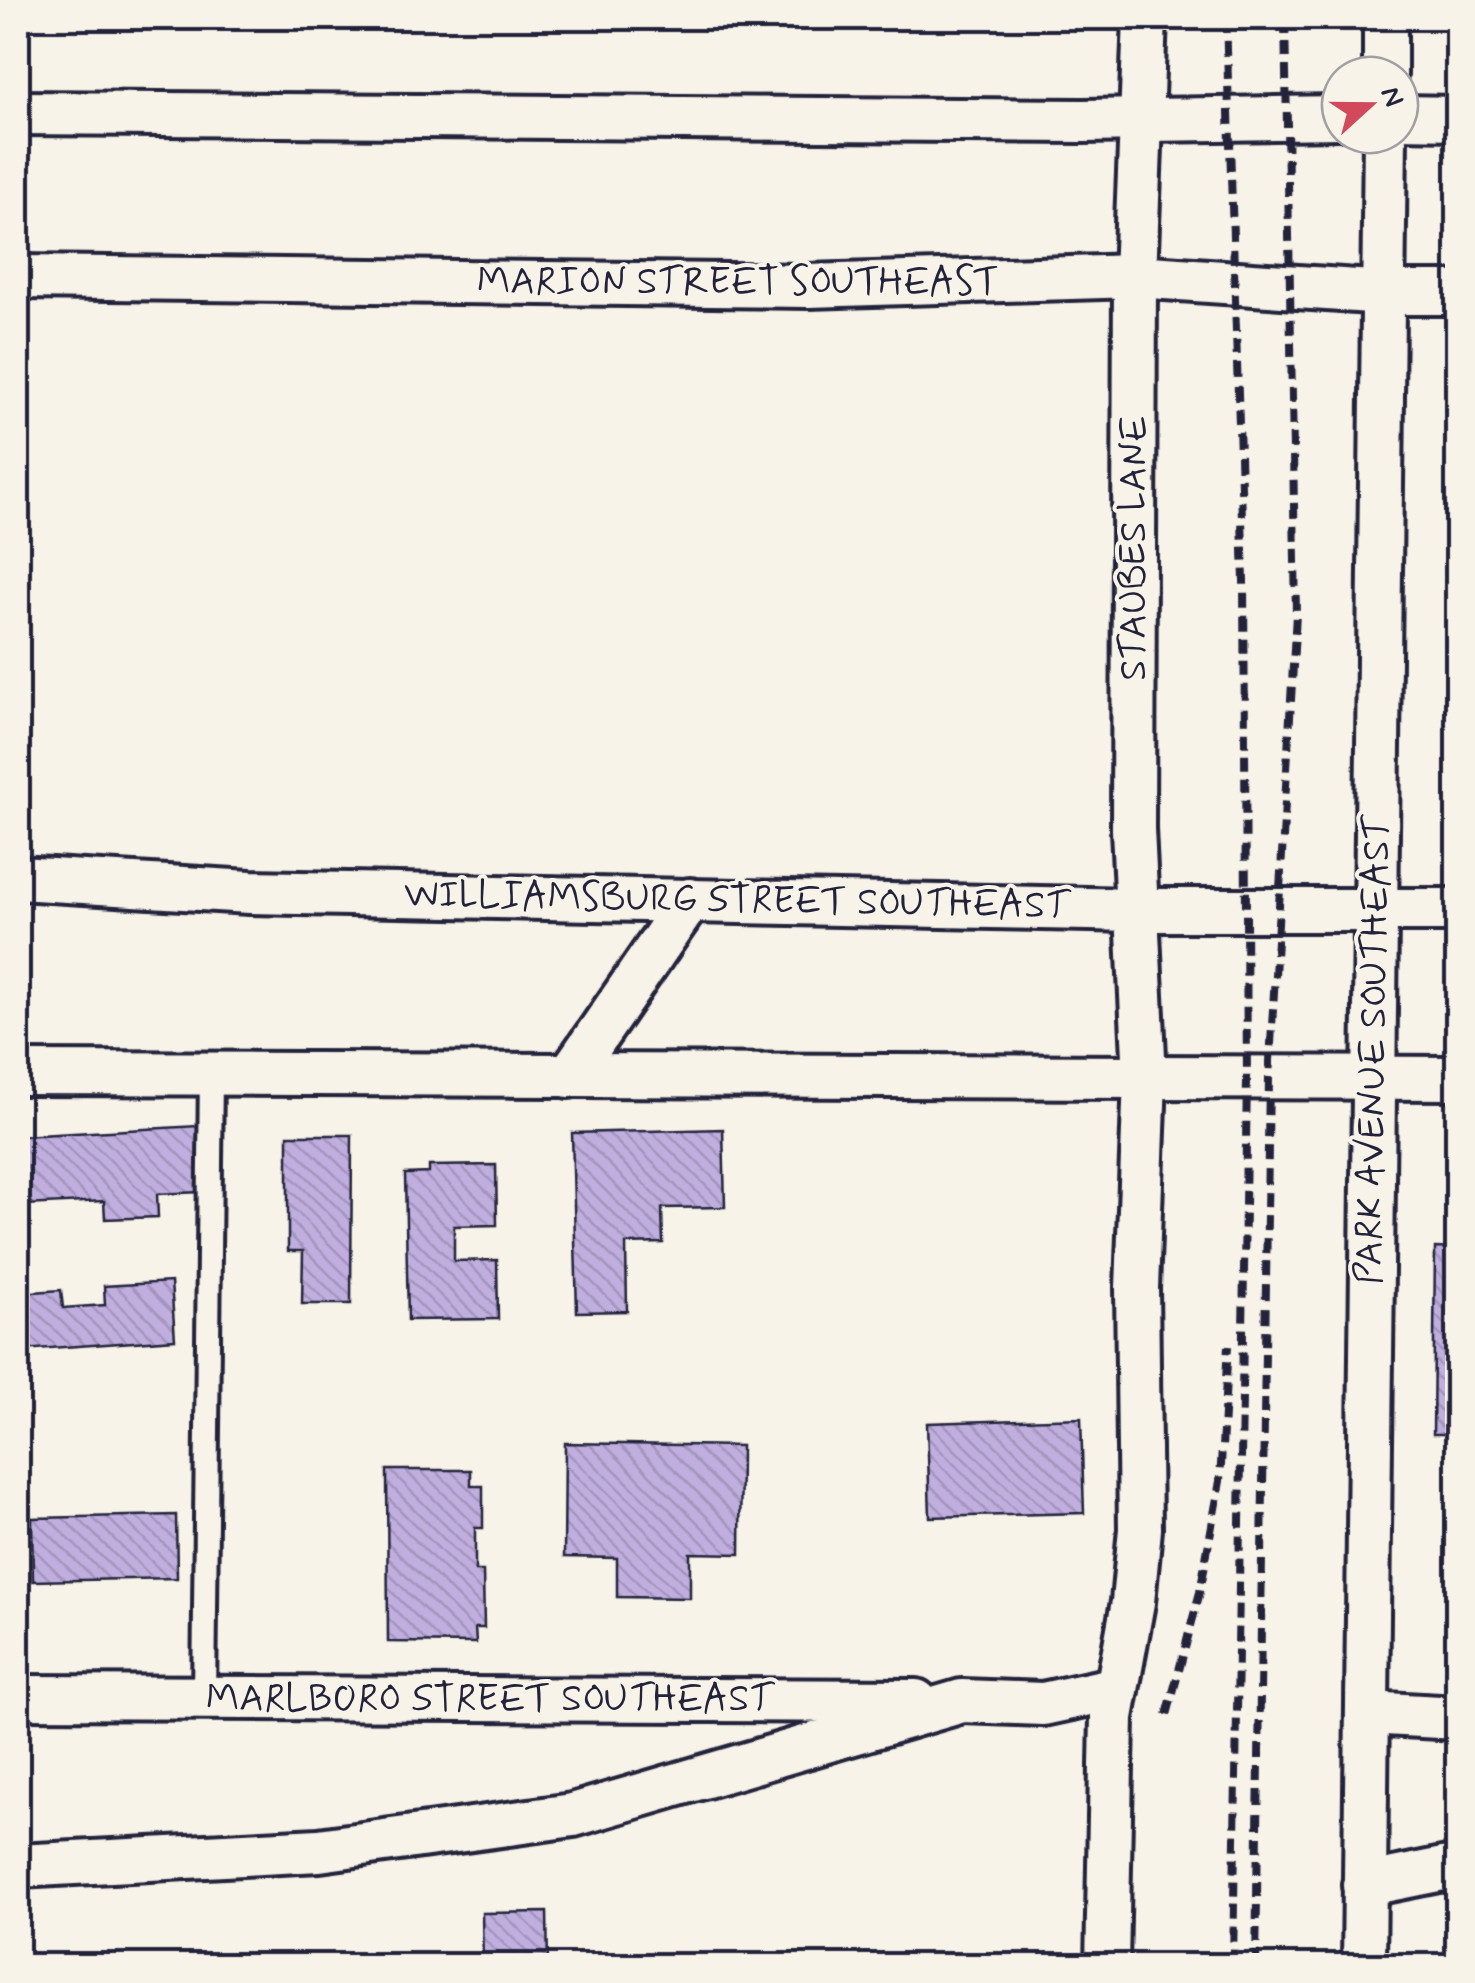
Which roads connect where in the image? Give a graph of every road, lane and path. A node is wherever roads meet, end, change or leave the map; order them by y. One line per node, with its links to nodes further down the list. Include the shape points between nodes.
1 (1145, 18): 8 (street, STAUBES LANE)
2 (1385, 18): 3 (street)
3 (1385, 55)
4 (18, 112): 8 (street)
5 (1320, 117): 8 (street)
6 (1420, 117): 7 (street)
7 (1458, 118)
8 (1142, 120): 10 (street, STAUBES LANE)
9 (1385, 155): 12 (street, PARK AVENUE SOUTHEAST)
10 (1135, 276): 11 (street, MARION STREET SOUTHEAST, via 808,286); 12 (street, MARION STREET SOUTHEAST); 17 (street, STAUBES LANE)
11 (18, 277)
12 (1386, 293): 13 (street, MARION STREET SOUTHEAST); 16 (street, PARK AVENUE SOUTHEAST)
13 (1458, 293)
14 (18, 878): 15 (street, WILLIAMSBURG STREET SOUTHEAST, via 250,892)
15 (690, 900): 17 (street, WILLIAMSBURG STREET SOUTHEAST); 21 (street)
16 (1378, 908): 17 (street, WILLIAMSBURG STREET SOUTHEAST); 18 (street, WILLIAMSBURG STREET SOUTHEAST); 24 (street, PARK AVENUE SOUTHEAST)
17 (1136, 910): 22 (street, STAUBES LANE)
18 (1458, 910)
19 (18, 1073): 20 (street)
20 (210, 1074): 21 (street); 27 (lane)
21 (569, 1076): 22 (street)
22 (1145, 1078): 24 (street); 25 (street, via 1136,1288 1140,1529)
23 (1458, 1078): 24 (street)
24 (1375, 1079): 29 (street, PARK AVENUE SOUTHEAST)
25 (1117, 1688): 28 (street, MARLBORO STREET SOUTHEAST, via 1043,1704); 34 (street)
26 (18, 1697): 27 (street, MARLBORO STREET SOUTHEAST)
27 (204, 1698): 28 (street, MARLBORO STREET SOUTHEAST)
28 (962, 1702): 31 (street, MARLBORO STREET SOUTHEAST, via 573,1815 319,1850)
29 (1367, 1713): 30 (street); 33 (street, PARK AVENUE SOUTHEAST)
30 (1458, 1718)
31 (18, 1866)
32 (1458, 1866): 33 (street)
33 (1364, 1885): 35 (street, PARK AVENUE SOUTHEAST)
34 (1107, 1966)
35 (1364, 1966)

